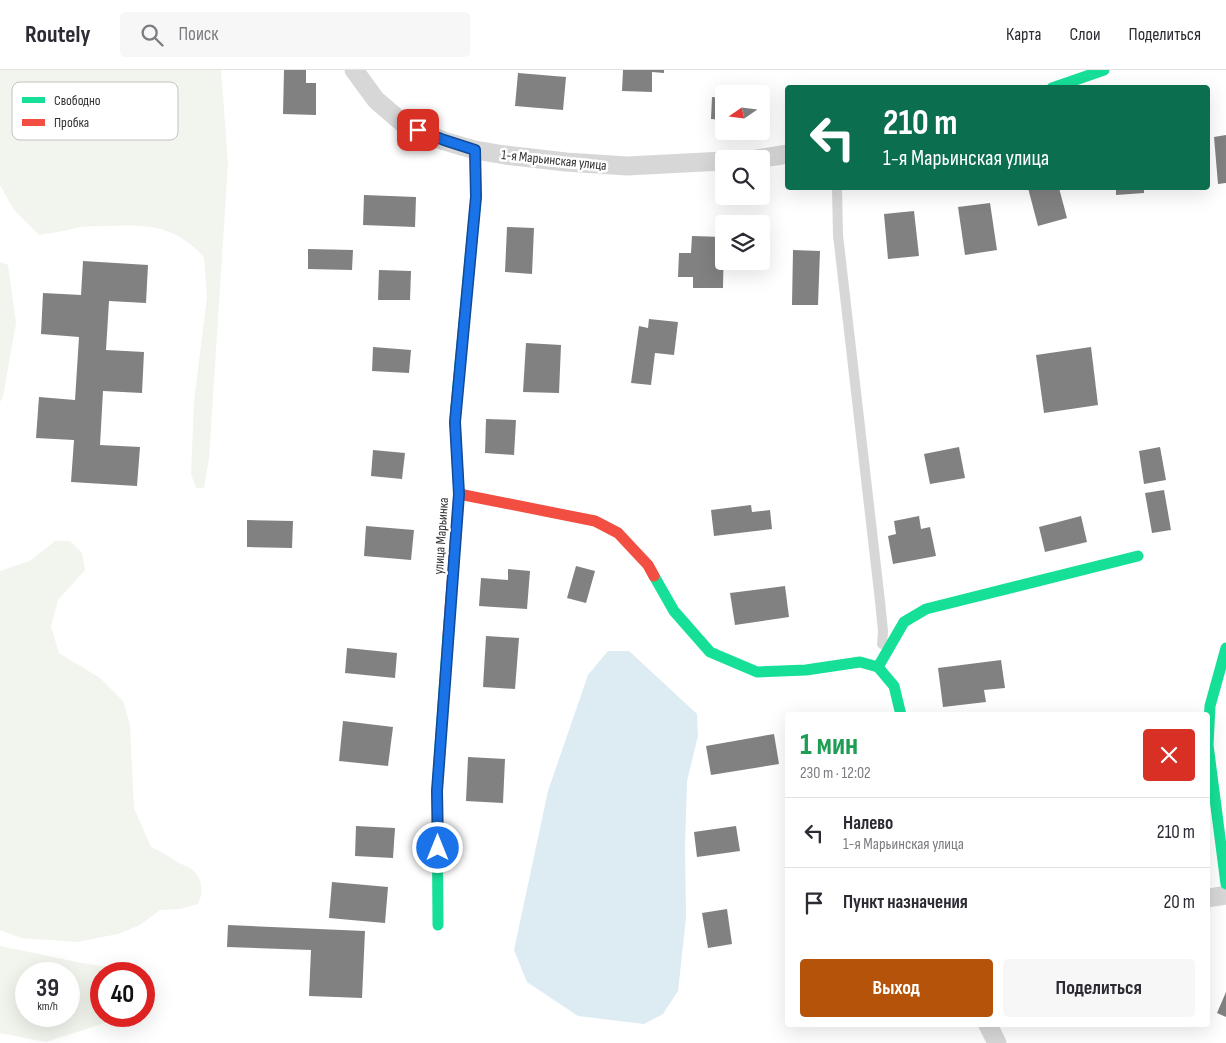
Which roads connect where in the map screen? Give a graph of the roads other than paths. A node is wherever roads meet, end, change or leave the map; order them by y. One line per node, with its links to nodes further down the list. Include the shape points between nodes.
1 (354, 70): 4 (street, 1-я Марьинская улица, via 376,100 405,124)
2 (1104, 70): 3 (street)
3 (1061, 85)
4 (475, 150): 7 (street, 1-я Марьинская улица, via 627,166); 9 (street, улица Марьинка, via 476,197 455,422)
5 (785, 154): 6 (street)
6 (770, 157)
7 (715, 161)
8 (837, 190): 12 (lane, via 838,235 883,631)
9 (459, 494): 12 (street, via 595,521 618,533 648,565 674,612 710,652 757,672 806,670 860,662); 19 (street, улица Марьинка, via 437,791)
10 (1138, 556): 12 (street, via 926,609 904,622)
11 (1226, 648): 14 (street)
12 (878, 667): 13 (street, via 894,686)
13 (900, 712)
14 (1210, 712)
15 (1210, 760): 16 (street)
16 (1226, 884)
17 (1226, 895): 18 (street)
18 (1210, 898)
19 (438, 925)
20 (989, 1027): 21 (street)
21 (997, 1043)

